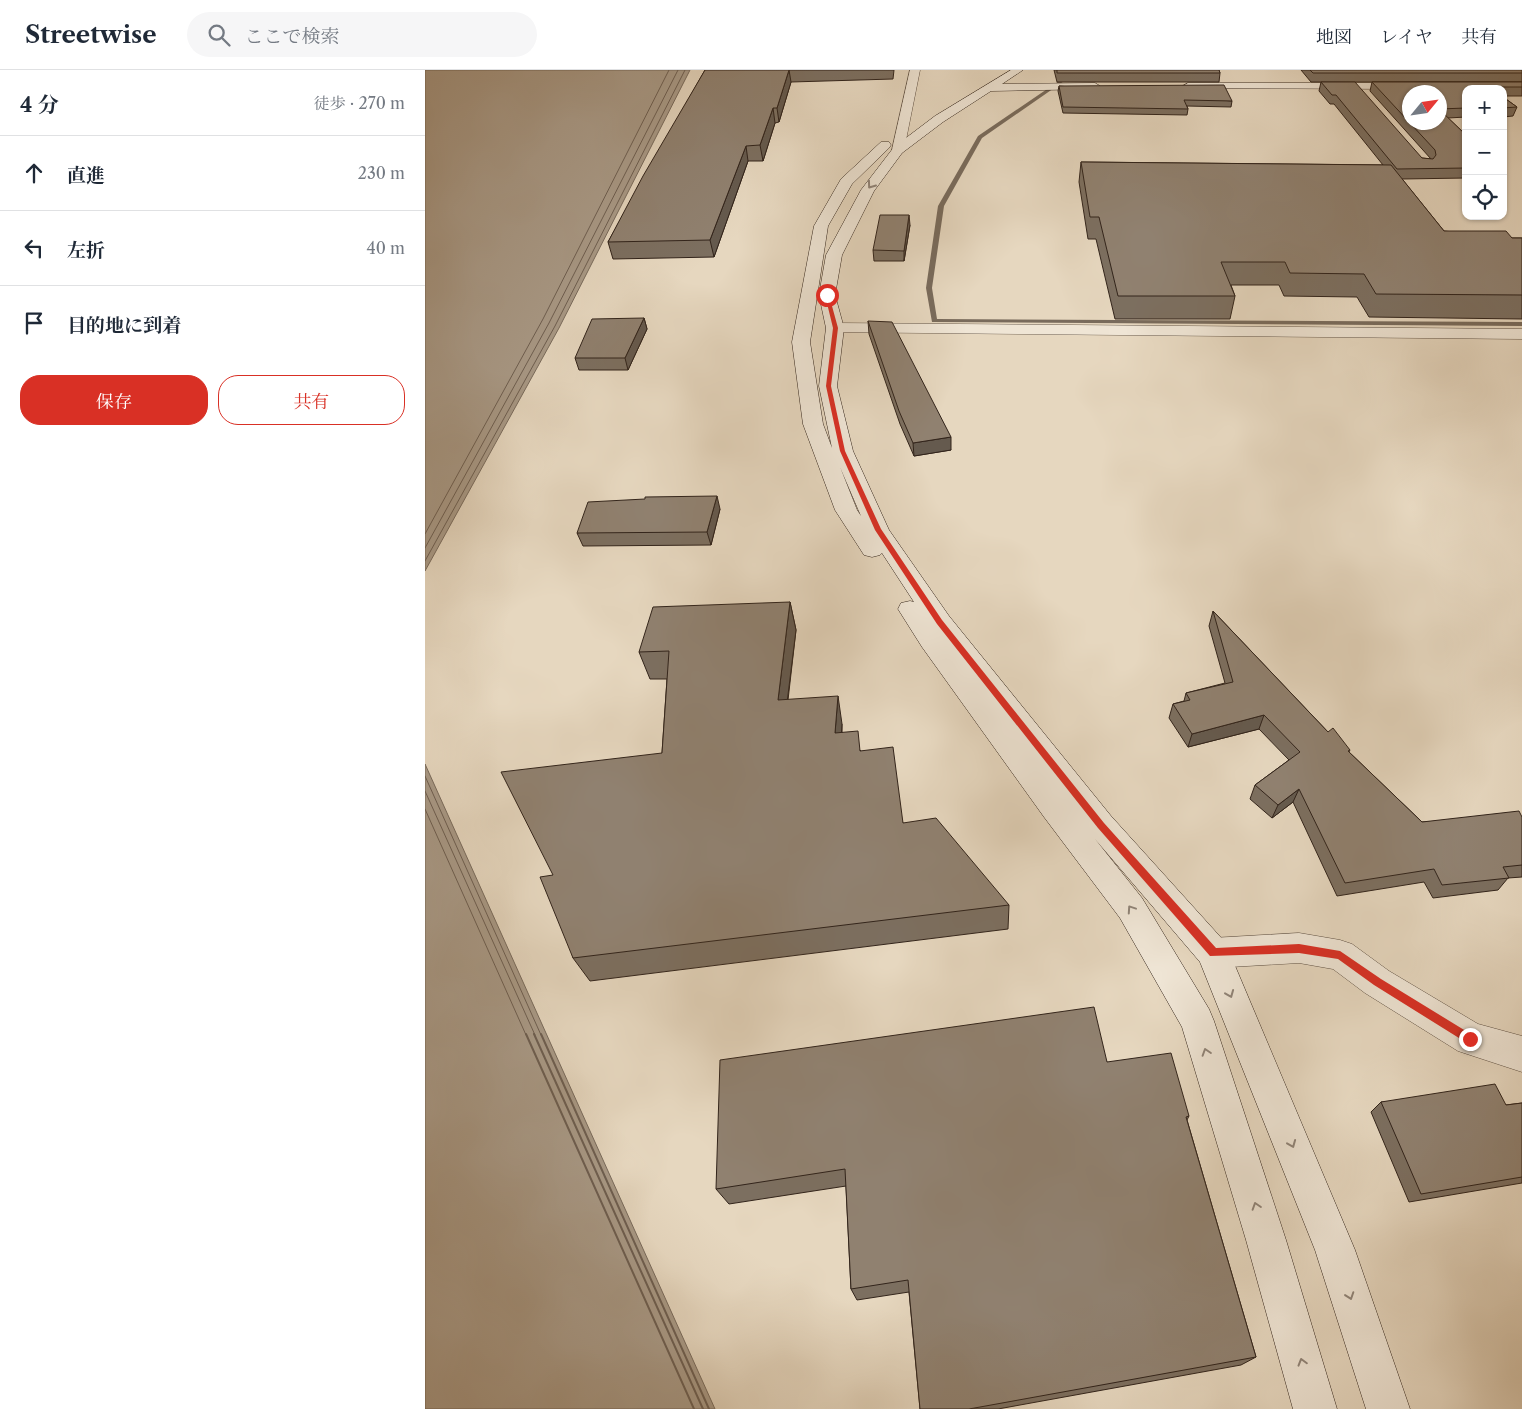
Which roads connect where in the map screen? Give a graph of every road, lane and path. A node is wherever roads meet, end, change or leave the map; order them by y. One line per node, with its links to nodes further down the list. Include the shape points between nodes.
1 (915, 70): 9 (street)
2 (993, 79): 3 (street); 9 (street, via 939,119)
3 (1022, 79): 4 (street, via 1073,86)
4 (1103, 86)
5 (1181, 86): 6 (street)
6 (1357, 86): 7 (street); 8 (street)
7 (1402, 86)
8 (1369, 100)
9 (900, 139): 10 (street, one-way to 10, via 868,190 834,255 827,295); 14 (street, one-way to 9, via 1267,1240 1197,1021 1131,908 1054,810 931,642 846,510 813,424 801,342 821,226 846,182)
10 (835, 328): 11 (street); 12 (street, via 828,386 843,451 878,530 940,622 1101,826)
11 (1522, 334)
12 (1213, 953): 13 (street, via 1299,948 1340,955 1377,982 1470,1039); 15 (street, one-way to 15, via 1335,1250)
13 (1522, 1054)
14 (1315, 1409)
15 (1388, 1409)

